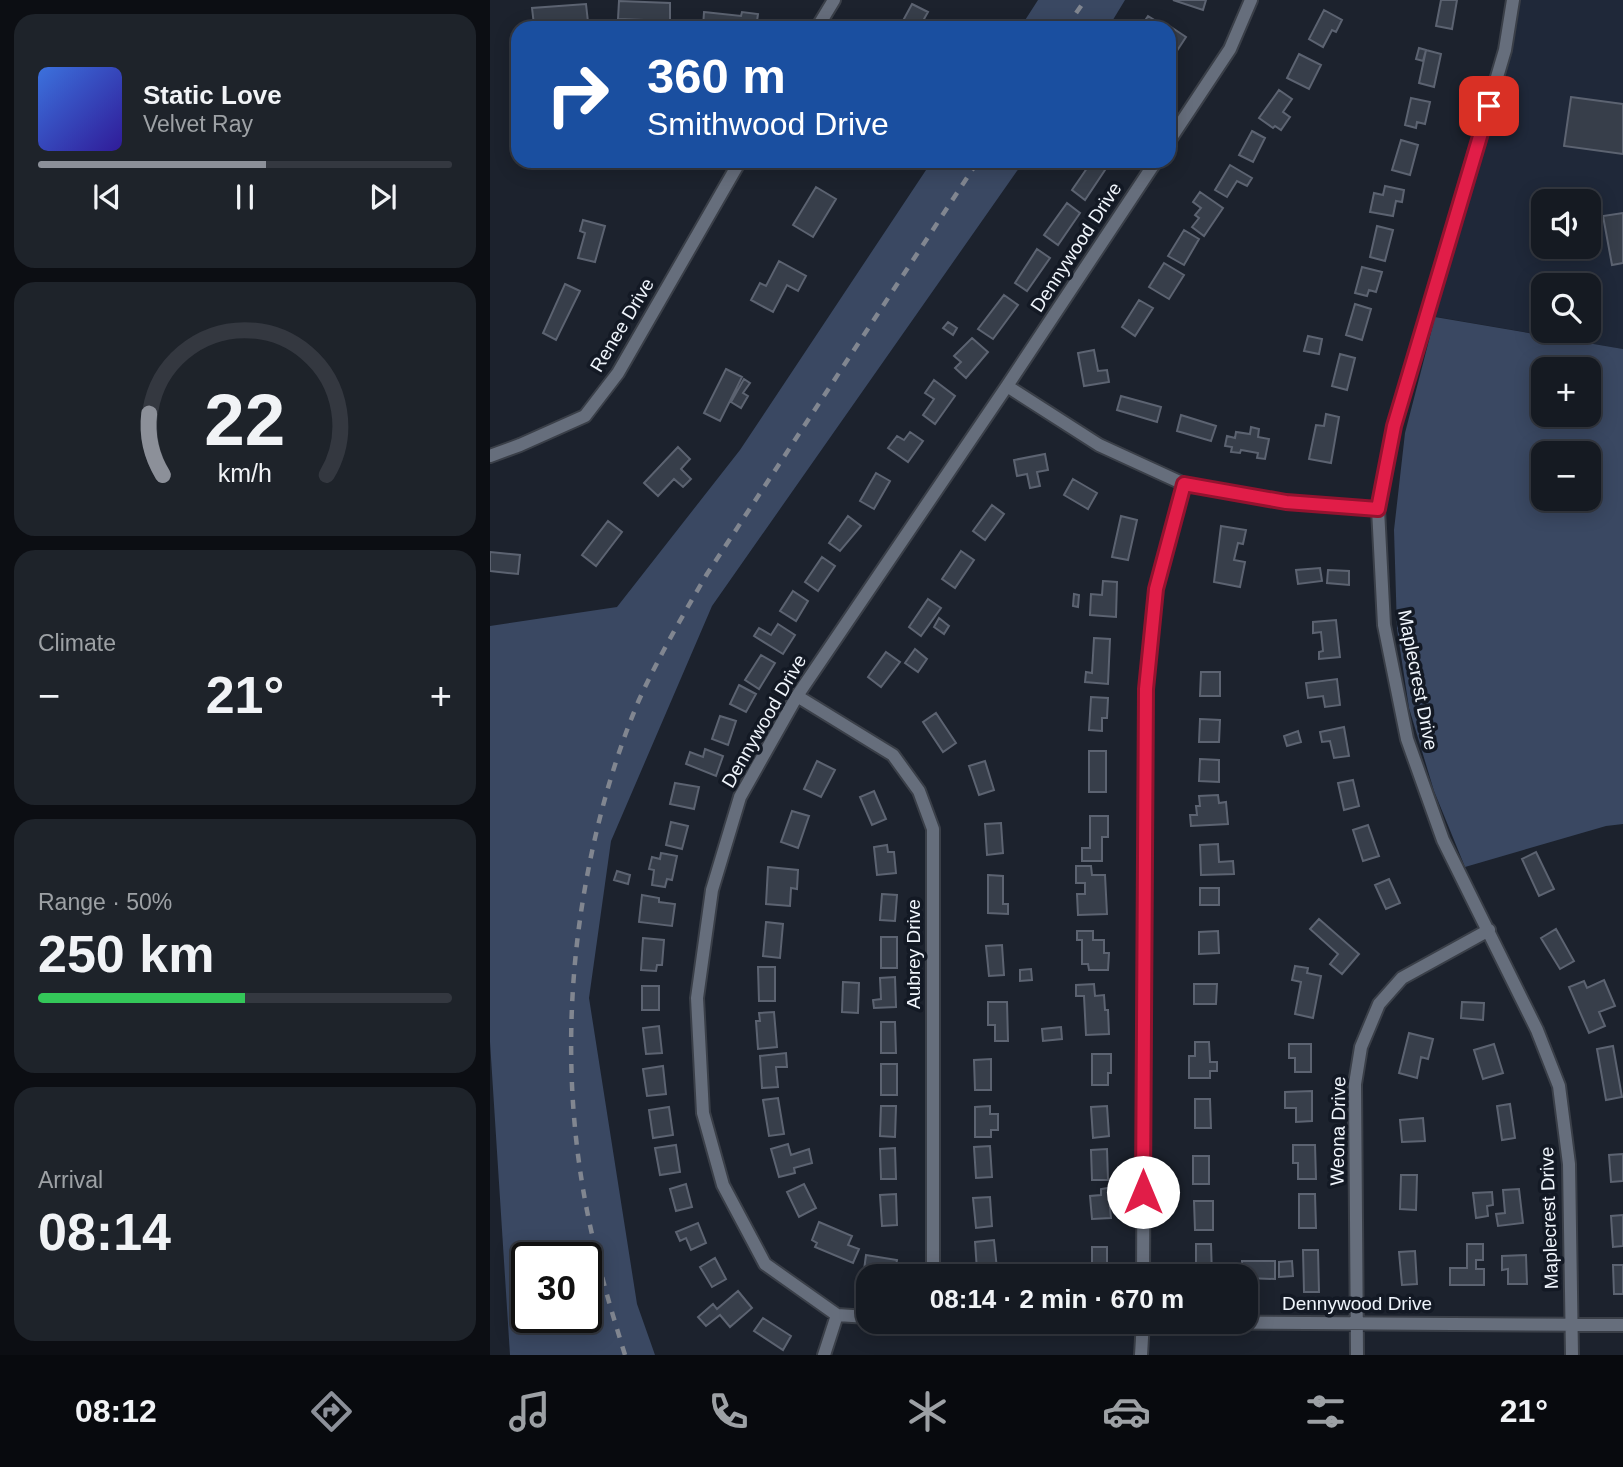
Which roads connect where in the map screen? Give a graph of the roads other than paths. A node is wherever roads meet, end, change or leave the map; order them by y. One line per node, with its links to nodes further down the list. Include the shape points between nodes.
1 (834, 0): 4 (street)
2 (1251, 0): 5 (street, via 1230,49)
3 (1513, 0): 11 (street, Maplecrest Drive, via 1505,50 1394,426)
4 (821, 21)
5 (1176, 130)
6 (736, 168): 9 (street, Renee Drive, via 618,373 585,416)
7 (1151, 168): 8 (street, Dennywood Drive)
8 (1007, 386): 10 (street, via 1099,445); 12 (street, Dennywood Drive)
9 (490, 456)
10 (1184, 484): 11 (street, via 1286,502); 15 (street, via 1156,589 1146,689)
11 (1378, 509): 13 (street, Maplecrest Drive, via 1384,625 1406,739 1443,840)
12 (797, 696): 14 (street, Aubrey Drive, via 893,755 919,791 933,829); 16 (street, Dennywood Drive, via 740,797 712,890 697,998 703,1100 723,1185 765,1264)
13 (1489, 930): 19 (street, Weona Drive, via 1402,978 1379,1004 1361,1046 1355,1084); 20 (street, Maplecrest Drive, via 1559,1086 1569,1164)
14 (933, 1264)
15 (1143, 1264)
16 (837, 1315): 17 (street); 23 (street)
17 (856, 1316)
18 (1258, 1322): 19 (street, Dennywood Drive)
19 (1356, 1322): 20 (street, Dennywood Drive); 25 (street, Weona Drive)
20 (1572, 1324): 21 (street, Dennywood Drive); 26 (street, Maplecrest Drive)
21 (1623, 1325)
22 (1142, 1334): 24 (street)
23 (824, 1355)
24 (1141, 1355)
25 (1357, 1355)
26 (1572, 1355)

